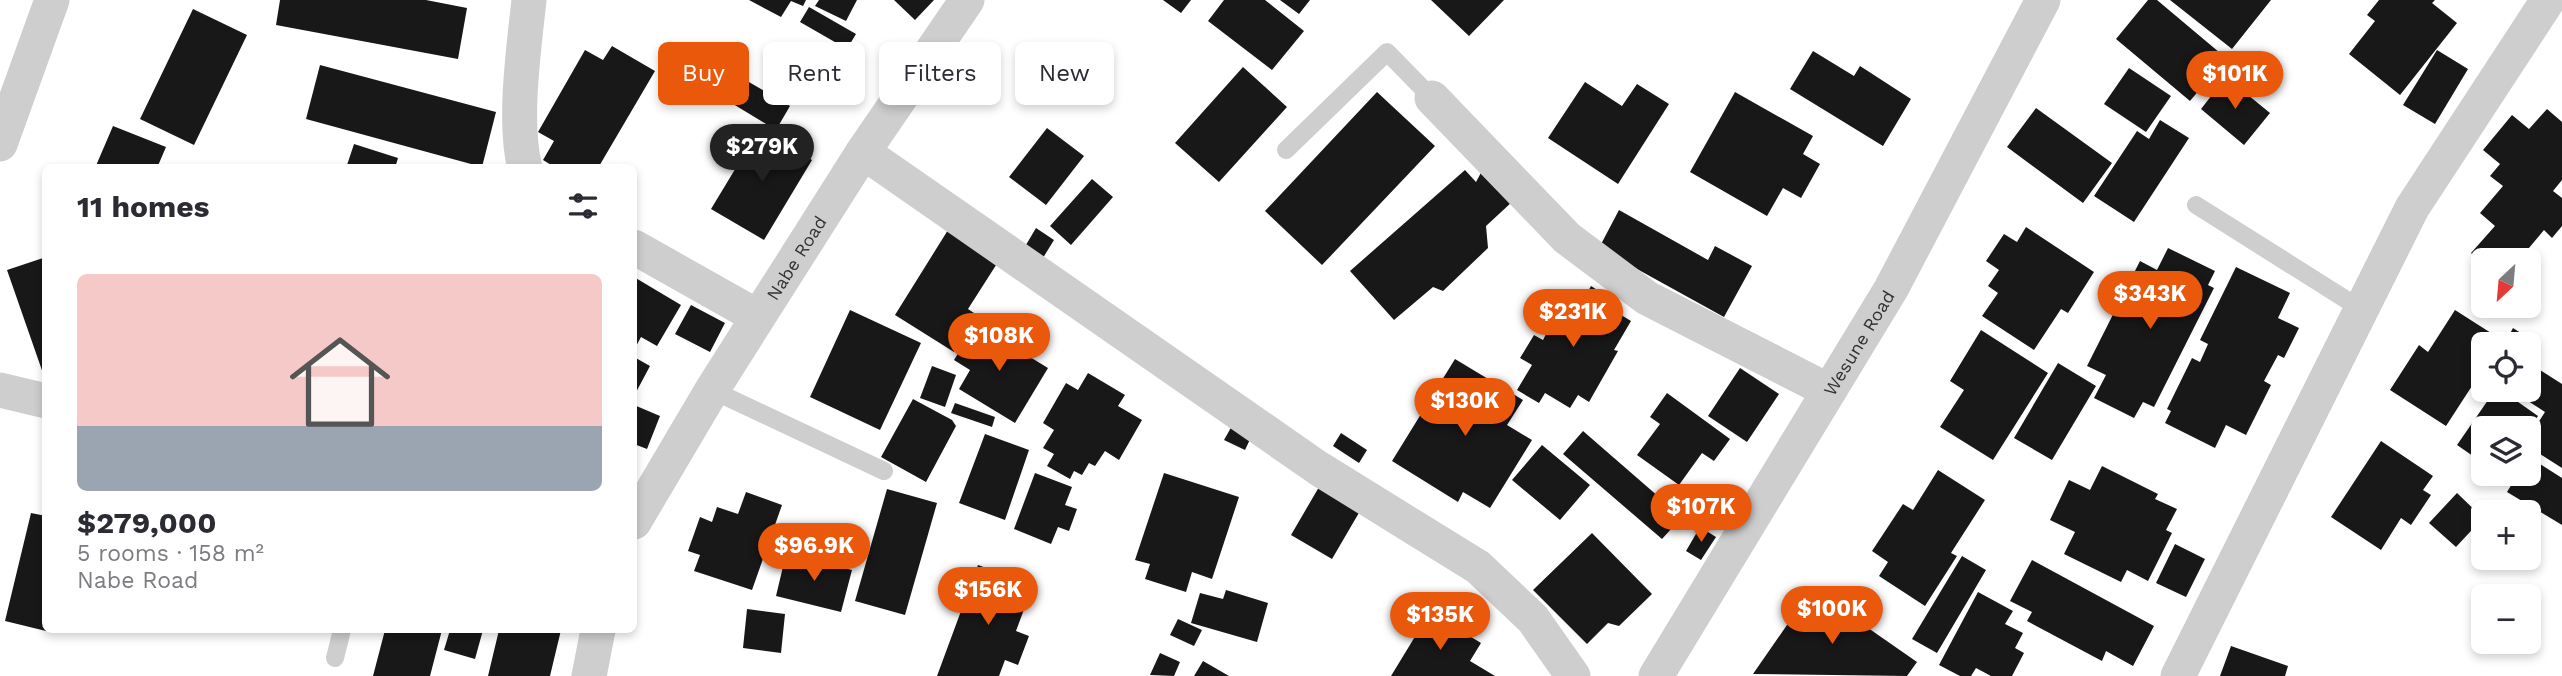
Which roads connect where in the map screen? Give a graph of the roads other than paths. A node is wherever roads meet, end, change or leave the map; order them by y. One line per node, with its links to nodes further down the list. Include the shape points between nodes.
1 (52, 0): 7 (street)
2 (530, 0): 10 (street, via 520,129)
3 (967, 0): 9 (street, Nabe Road)
4 (2043, 0): 17 (street, Wesune Road, via 1892,289)
5 (2548, 0): 13 (street, via 2412,208)
6 (1432, 99): 8 (lane, via 1387,52); 17 (street, via 1567,237 1647,298)
7 (0, 144)
8 (1286, 150)
9 (863, 152): 14 (street, Nabe Road); 25 (street, via 1318,468 1478,567 1533,619)
10 (524, 164)
11 (2196, 205): 13 (lane)
12 (637, 249): 14 (street)
13 (2361, 309): 27 (street)
14 (758, 317): 16 (street, Nabe Road)
15 (0, 390): 18 (street)
16 (712, 390): 19 (lane); 20 (street, Nabe Road)
17 (1829, 391): 26 (street, Wesune Road)
18 (42, 400)
19 (884, 471)
20 (637, 517)
21 (341, 633): 23 (lane)
22 (597, 633): 24 (street)
23 (335, 658)
24 (589, 676)
25 (1573, 676)
26 (1656, 676)
27 (2178, 676)

